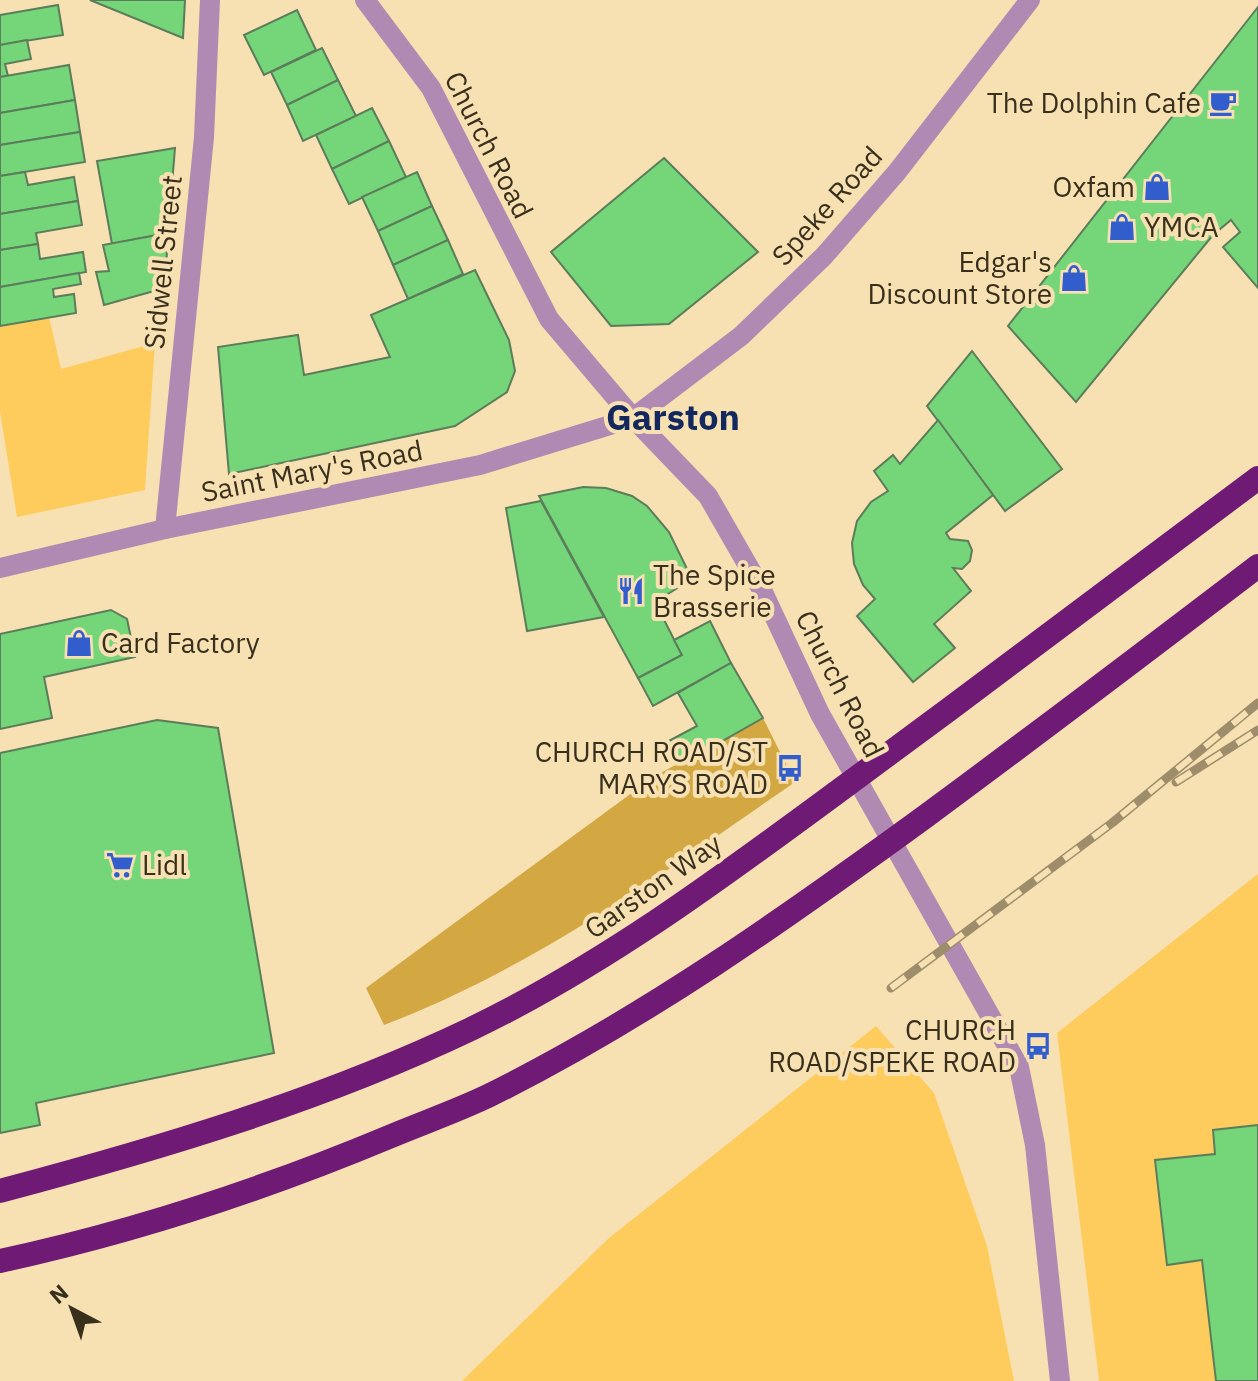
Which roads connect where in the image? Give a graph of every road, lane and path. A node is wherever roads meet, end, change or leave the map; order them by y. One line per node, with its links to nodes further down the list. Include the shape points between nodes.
1 (210, 0): 6 (street, Sidwell Street, via 204,137)
2 (365, 0): 4 (street, Church Road, via 431,88 549,319)
3 (1030, 0): 4 (street, Speke Road, via 897,172 824,256 741,336)
4 (633, 418): 6 (street, Saint Mary's Road, via 480,465); 11 (street, Church Road, via 708,496 762,590 820,714 1019,1067 1035,1145)
5 (1258, 478): 9 (highway, Garston Way, via 606,957 472,1028 318,1096 140,1154)
6 (165, 529): 8 (street, Saint Mary's Road)
7 (1258, 566): 10 (highway, via 806,904 635,1016 488,1096 217,1204)
8 (0, 568)
9 (0, 1191)
10 (0, 1261)
11 (1060, 1381)

